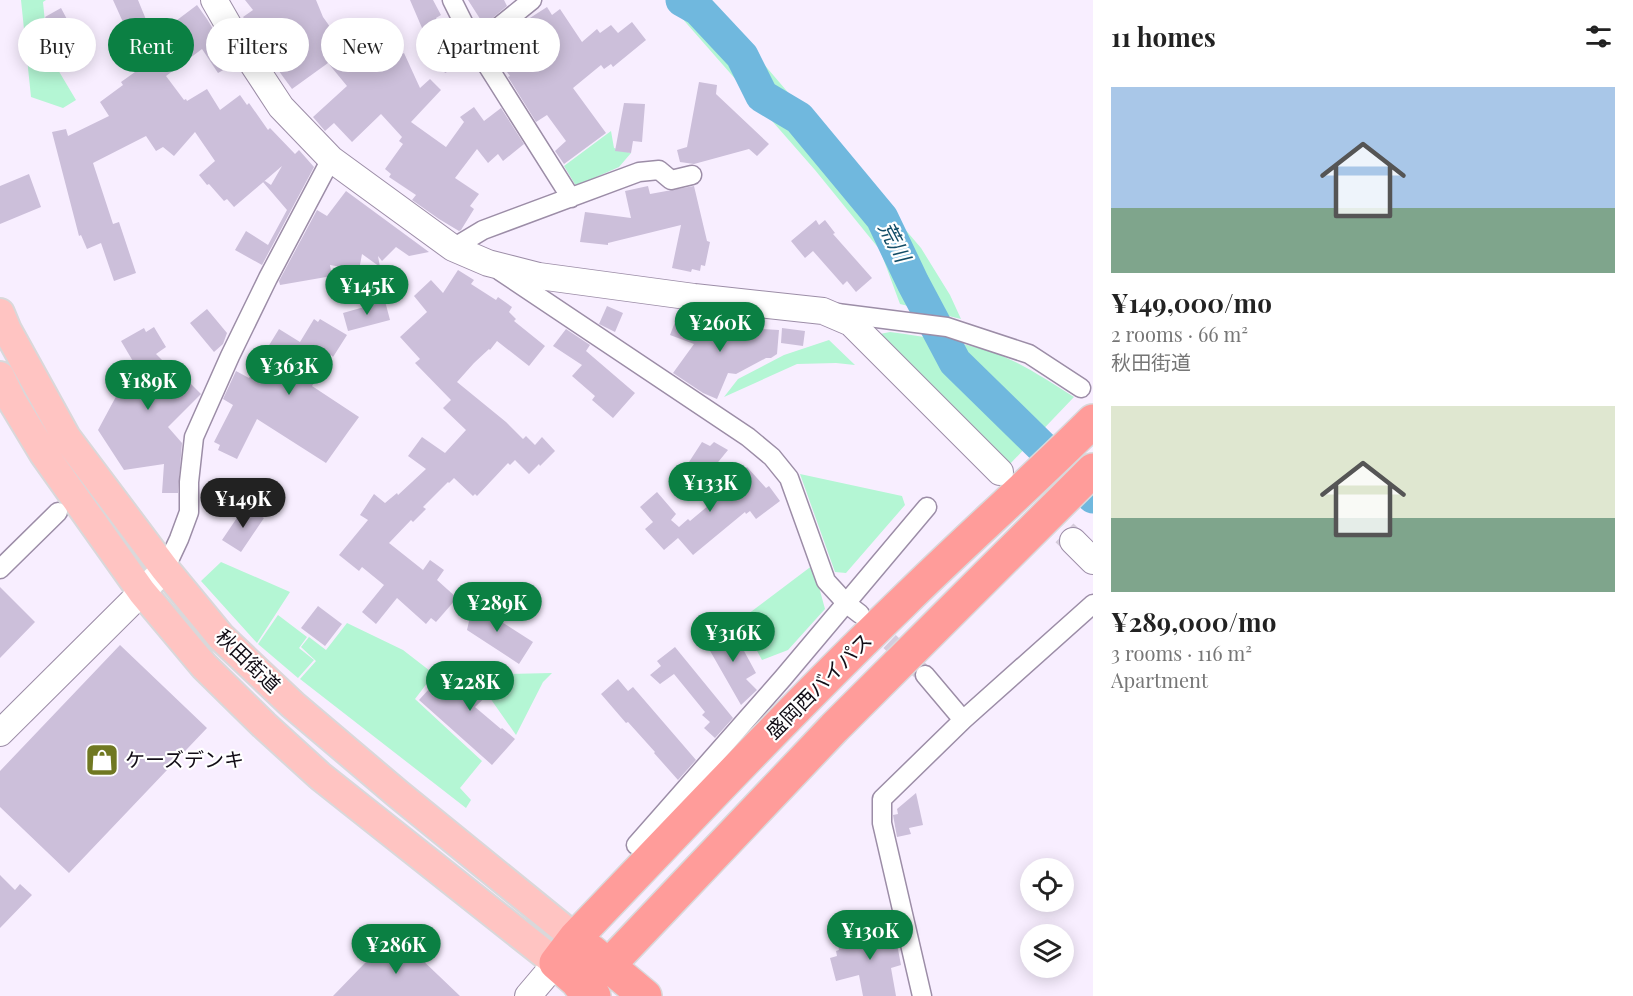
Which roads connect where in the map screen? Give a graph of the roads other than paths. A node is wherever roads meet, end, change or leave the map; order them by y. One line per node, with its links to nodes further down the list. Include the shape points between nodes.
1 (214, 0): 7 (street, via 281,107)
2 (452, 0): 4 (street)
3 (532, 0): 5 (street)
4 (461, 18)
5 (510, 18)
6 (491, 72): 9 (street)
7 (331, 159): 10 (street); 24 (street, via 268,278 194,437 189,512)
8 (692, 175): 9 (street, via 670,180 659,170 639,172)
9 (571, 198): 10 (street, via 483,230)
10 (453, 248): 11 (street)
11 (488, 263): 12 (street, via 539,276); 27 (street, via 772,457 789,478 826,581)
12 (823, 311): 15 (street, via 948,327 1029,354); 18 (street, via 851,323)
13 (0, 313): 24 (main road, 秋田街道, via 66,437)
14 (0, 376): 25 (main road, 秋田街道, via 44,454)
15 (1081, 388)
16 (1093, 421): 18 (highway, 盛岡西バイパス)
17 (1093, 470): 32 (highway, 盛岡西バイパス, via 834,728)
18 (1015, 478): 33 (highway, 盛岡西バイパス, via 902,603 757,748)
19 (927, 507): 27 (street)
20 (58, 512): 23 (street)
21 (1073, 541): 22 (street)
22 (1093, 561)
23 (0, 569)
24 (165, 569): 25 (street); 33 (main road, 秋田街道, via 221,637 293,705 398,794)
25 (142, 592): 30 (street); 33 (main road, 秋田街道, via 204,666 320,776)
26 (1093, 604): 29 (street)
27 (854, 609): 31 (street)
28 (926, 675): 29 (street)
29 (963, 720): 36 (street, via 882,799 882,823)
30 (0, 733)
31 (636, 845)
32 (608, 966): 33 (highway); 35 (highway)
33 (574, 975): 34 (street)
34 (528, 996)
35 (645, 996)
36 (922, 996)

